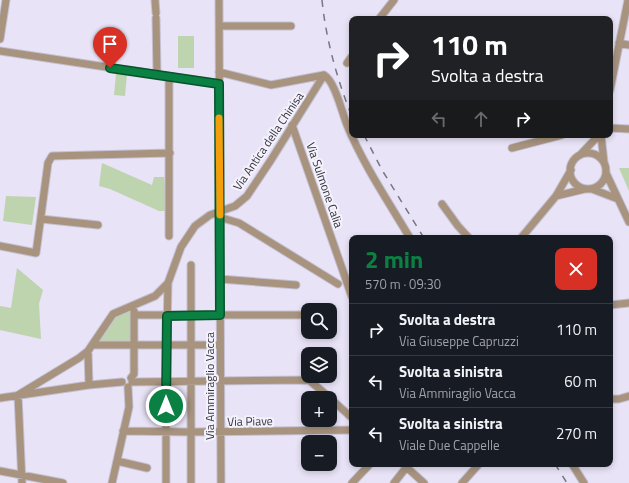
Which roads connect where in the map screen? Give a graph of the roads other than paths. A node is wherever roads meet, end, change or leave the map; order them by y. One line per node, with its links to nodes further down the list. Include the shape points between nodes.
1 (6, 0): 9 (street)
2 (155, 0): 17 (street)
3 (219, 0): 7 (street, Via Ammiraglio Vacca)
4 (394, 0): 6 (street)
5 (628, 0): 10 (street)
6 (381, 16)
7 (219, 26): 8 (street); 15 (street, Via Ammiraglio Vacca)
8 (291, 26)
9 (0, 39)
10 (619, 43): 11 (street); 16 (street)
11 (629, 45)
12 (0, 51): 17 (street)
13 (349, 60): 14 (street)
14 (347, 63)
15 (219, 72): 18 (street, via 271,85); 20 (street, Via Ammiraglio Vacca)
16 (613, 74)
17 (157, 75): 19 (street)
18 (324, 75): 21 (street, Via Antica della Chinisa); 22 (street, via 332,84)
19 (169, 77): 20 (street); 30 (street)
20 (219, 84): 39 (street, Via Ammiraglio Vacca)
21 (292, 125): 39 (street, Via Antica della Chinisa, via 247,196); 52 (street, Via Sulmone Calia)
22 (349, 128)
23 (613, 128): 24 (street)
24 (629, 129)
25 (353, 138): 43 (street)
26 (597, 138): 31 (street)
27 (600, 138): 32 (street)
28 (533, 139): 29 (street)
29 (512, 148)
30 (170, 153): 40 (street, via 54,155 48,163); 46 (street)
31 (579, 156): 32 (street, via 595,155); 33 (street)
32 (604, 163): 34 (street)
33 (571, 170): 35 (street, via 576,184); 36 (street)
34 (606, 173): 35 (street, via 601,183); 37 (street)
35 (589, 189): 36 (street); 37 (street)
36 (556, 196): 45 (street)
37 (618, 199): 41 (street)
38 (442, 204): 44 (street)
39 (220, 214): 49 (street, Via Ammiraglio Vacca); 50 (street, Via Antica della Chinisa, via 210,215 195,226 181,247); 51 (street)
40 (41, 219): 42 (street); 47 (street, via 36,253)
41 (629, 222)
42 (98, 225)
43 (408, 235)
44 (466, 235)
45 (524, 235)
46 (170, 236)
47 (0, 246)
48 (191, 265): 60 (street)
49 (220, 279): 53 (street); 61 (street, Via Ammiraglio Vacca)
50 (168, 283): 55 (street, Via Antica della Chinisa, via 155,296); 63 (street)
51 (338, 284)
52 (349, 284)
53 (296, 285)
54 (629, 303): 57 (street)
55 (134, 305): 59 (street); 68 (street, Via Antica della Chinisa, via 113,314)
56 (613, 305): 57 (street)
57 (621, 305): 58 (street)
58 (629, 308)
59 (134, 315): 63 (street); 64 (street)
60 (190, 315): 61 (street); 63 (street); 66 (street)
61 (220, 315): 62 (street); 67 (street, Via Ammiraglio Vacca)
62 (301, 315)
63 (167, 316): 65 (street)
64 (134, 345): 65 (street); 68 (street); 72 (street, via 134,374)
65 (166, 345): 66 (street); 70 (street)
66 (190, 345): 67 (street); 71 (street)
67 (220, 345): 69 (street, Via Ammiraglio Vacca)
68 (90, 348): 73 (street); 75 (street, Via Antica della Chinisa, via 79,358)
69 (220, 380): 71 (street); 74 (street, via 309,380); 85 (street, Via Ammiraglio Vacca)
70 (166, 381): 71 (street); 72 (street); 83 (street)
71 (190, 381): 84 (street)
72 (130, 382): 73 (street, via 124,386 122,382); 82 (street, via 129,407)
73 (89, 385): 75 (street)
74 (322, 391)
75 (18, 395): 77 (street); 94 (street)
76 (629, 396): 78 (street)
77 (0, 398)
78 (613, 399)
79 (337, 404): 80 (street)
80 (349, 415)
81 (349, 430): 85 (street, Via Piave)
82 (123, 431): 83 (street, Via Piave); 86 (street)
83 (166, 432): 84 (street, Via Piave); 98 (street)
84 (190, 432): 85 (street, Via Piave); 99 (street)
85 (220, 432): 100 (street, Via Ammiraglio Vacca)
86 (117, 461): 92 (street); 97 (street)
87 (367, 467): 101 (street)
88 (405, 467): 102 (street)
89 (408, 467): 103 (street)
90 (476, 467): 104 (street)
91 (574, 467): 105 (street)
92 (146, 468)
93 (0, 471): 94 (street)
94 (22, 475): 95 (street); 96 (street)
95 (22, 483)
96 (60, 483)
97 (112, 483)
98 (166, 483)
99 (191, 483)
100 (221, 483)
101 (352, 483)
102 (394, 483)
103 (424, 483)
104 (462, 483)
105 (584, 483)

